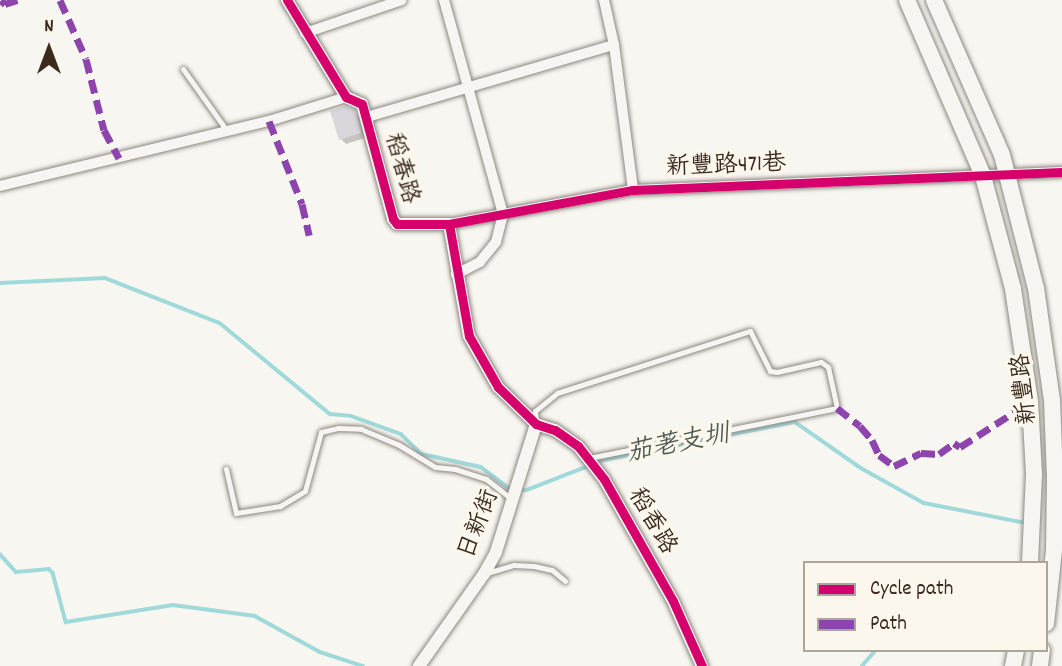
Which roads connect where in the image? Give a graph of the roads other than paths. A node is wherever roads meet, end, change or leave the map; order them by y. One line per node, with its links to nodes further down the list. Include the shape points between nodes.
1 (287, 0): 7 (street, 稻春路)
2 (402, 0): 7 (street)
3 (444, 0): 10 (street)
4 (604, 0): 8 (street)
5 (907, 0): 16 (main road, 新豐路)
6 (934, 0): 15 (main road, 新豐路)
7 (305, 33): 11 (street, 稻春路)
8 (614, 45): 10 (street); 18 (street)
9 (183, 69): 13 (lane)
10 (470, 89): 12 (street); 19 (street)
11 (346, 97): 12 (street, 稻春路, via 362,104); 13 (street)
12 (367, 117): 20 (street, 稻春路, via 393,219 397,224)
13 (227, 131): 17 (street)
14 (1062, 172): 15 (street, 新豐路471巷)
15 (1008, 174): 16 (street, 新豐路471巷); 29 (main road, 新豐路, via 1036,288 1052,400 1054,529)
16 (983, 176): 18 (street, 新豐路471巷); 26 (main road, 新豐路, via 1013,289 1030,402)
17 (0, 186)
18 (633, 190): 19 (street, 新豐路471巷)
19 (503, 214): 20 (street, 新豐路471巷); 21 (street, via 496,242 480,262)
20 (449, 224): 21 (street, 稻春路)
21 (456, 274): 22 (street, 稻春路, via 469,335 498,387)
22 (536, 424): 23 (street, 稻香路, via 555,430); 23 (lane, via 535,411 557,393 751,331 770,371 821,362 828,367 837,408); 25 (street, 日新街)
23 (588, 458): 31 (street, 稻香路, via 646,552)
24 (226, 469): 25 (lane, via 236,513 280,506 305,491 321,432 361,429 435,467 486,480)
25 (513, 500): 27 (street, 日新街, via 500,543)
26 (1030, 561)
27 (484, 574): 28 (lane, via 514,565 534,566 552,570); 30 (street, 日新街)
28 (565, 581)
29 (1048, 605)
30 (419, 666)
31 (702, 666)

